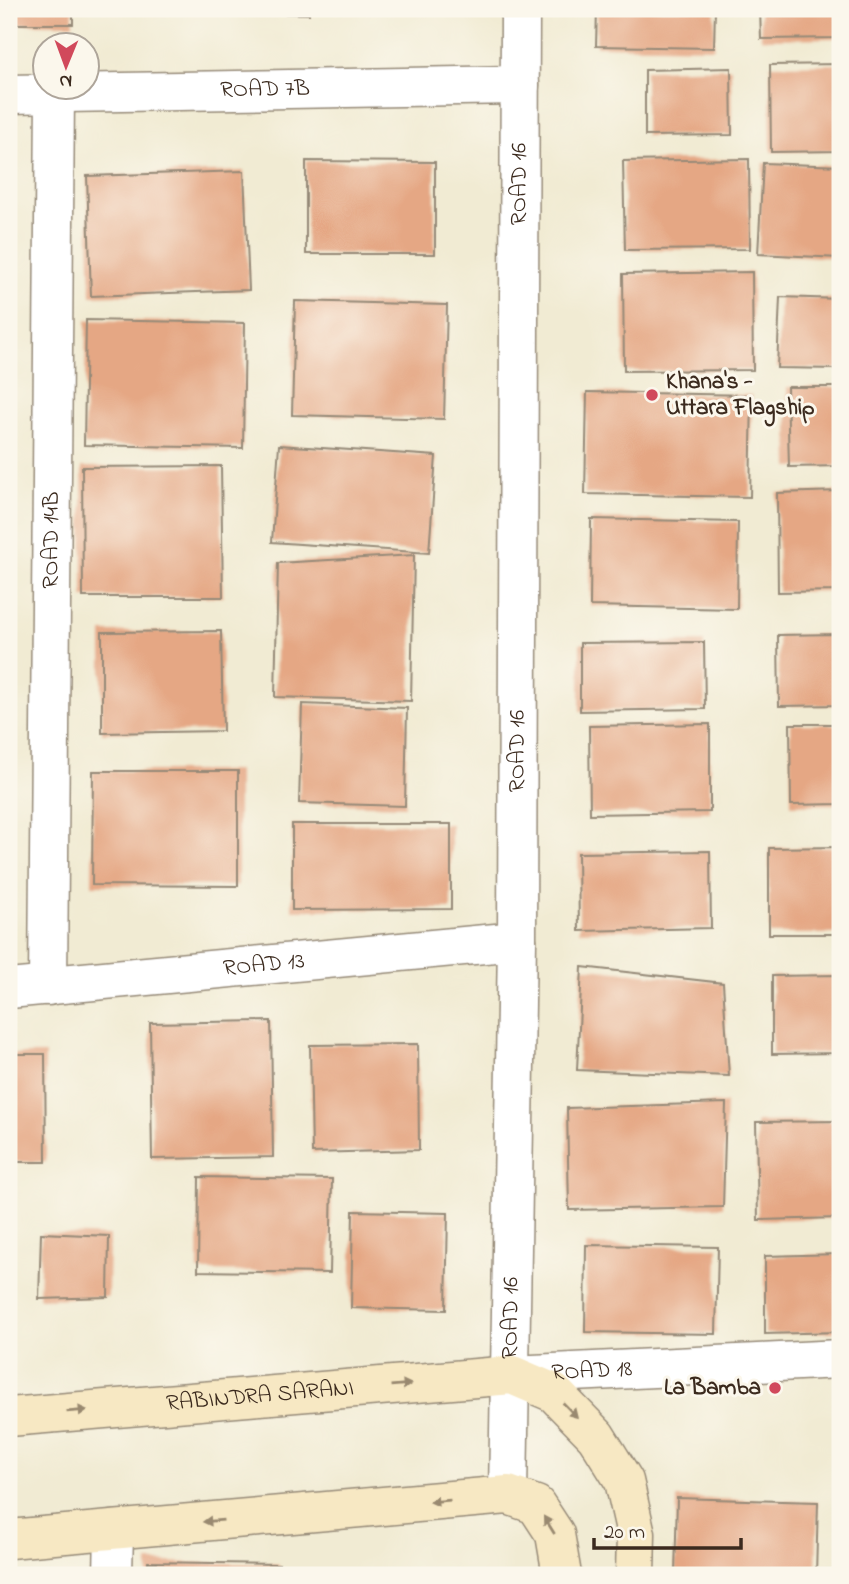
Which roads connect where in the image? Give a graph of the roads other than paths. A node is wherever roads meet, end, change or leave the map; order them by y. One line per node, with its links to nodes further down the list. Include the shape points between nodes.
1 (520, 9): 2 (street, ROAD 16)
2 (520, 85): 3 (street, ROAD 7B); 7 (street, ROAD 16)
3 (102, 92)
4 (9, 94): 5 (street, ROAD 7B)
5 (32, 94)
6 (55, 102): 8 (street, ROAD 14B)
7 (517, 941): 8 (street, ROAD 13); 11 (street, ROAD 16)
8 (48, 986): 9 (street, ROAD 13)
9 (9, 989)
10 (840, 1359): 11 (street, ROAD 18)
11 (512, 1375): 12 (street, RABINDRA SARANI, one-way to 11); 13 (street, ROAD 16); 18 (street, one-way to 18, via 554,1393 596,1436 624,1481 636,1534)
12 (9, 1417)
13 (508, 1496): 14 (street, one-way to 14); 17 (street, one-way to 13, via 555,1534 536,1505)
14 (114, 1530): 15 (street); 16 (street)
15 (9, 1539)
16 (113, 1575)
17 (562, 1575)
18 (635, 1575)

